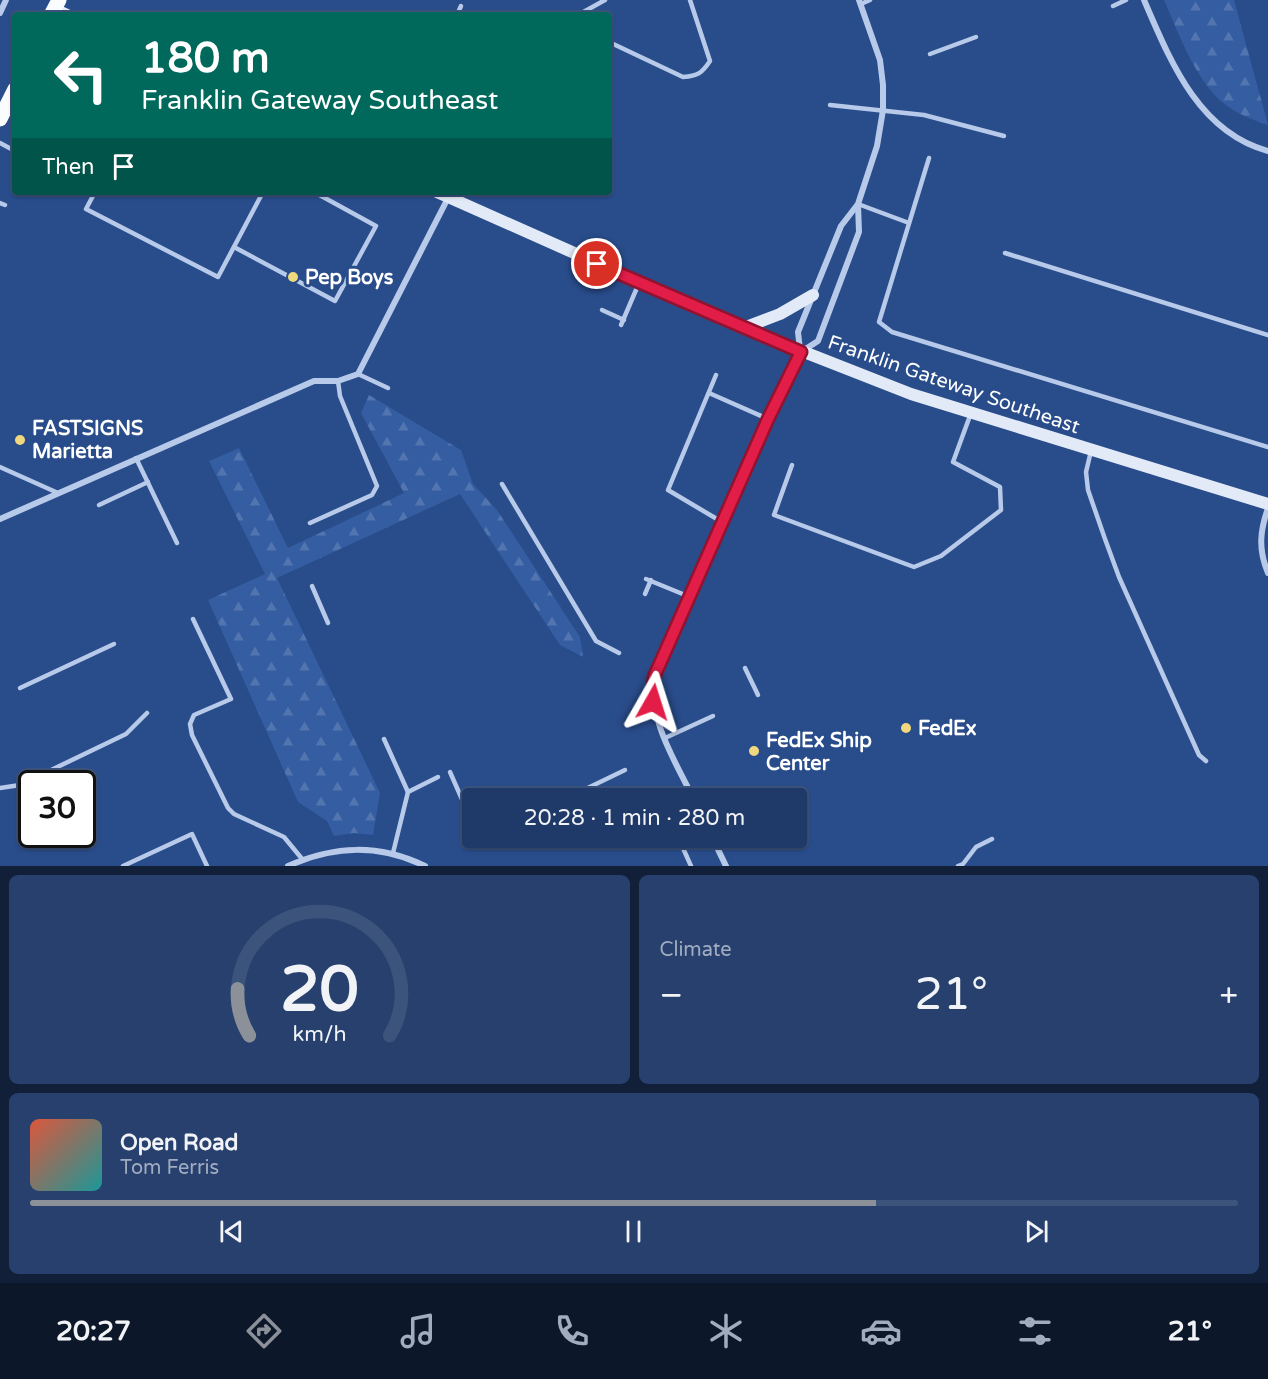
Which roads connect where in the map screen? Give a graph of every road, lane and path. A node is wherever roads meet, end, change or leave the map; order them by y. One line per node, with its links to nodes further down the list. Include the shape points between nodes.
1 (6, 0): 12 (street)
2 (606, 0): 11 (lane)
3 (690, 0): 14 (lane, via 710,61 703,73 683,76)
4 (870, 0): 7 (lane)
5 (1126, 0): 9 (lane)
6 (1144, 0): 21 (street, via 1170,60 1195,100 1217,125 1252,147)
7 (860, 2): 18 (street, via 880,60)
8 (461, 6): 10 (lane)
9 (1113, 6)
10 (458, 12)
11 (584, 12)
12 (0, 13)
13 (976, 37): 15 (lane)
14 (612, 43)
15 (930, 54)
16 (12, 95): 19 (main road)
17 (830, 105): 18 (lane)
18 (883, 110): 20 (lane, via 924,115); 27 (street, via 877,146)
19 (0, 119)
20 (1004, 136)
21 (1268, 151)
22 (929, 158): 28 (lane)
23 (93, 195): 29 (lane, via 86,209 218,277)
24 (261, 195): 29 (lane)
25 (319, 195): 29 (lane, via 376,226 335,301)
26 (443, 195): 31 (street, Franklin Gateway Southeast); 37 (street)
27 (858, 204): 28 (lane); 32 (street, via 841,226); 36 (street, via 859,231 818,341)
28 (909, 223): 44 (lane, via 879,322 892,332)
29 (234, 247)
30 (1005, 253): 35 (lane)
31 (639, 283): 33 (lane, via 622,322); 34 (street, Franklin Gateway Southeast)
32 (813, 295): 34 (street, via 780,315); 36 (street, via 798,332)
33 (602, 310)
34 (743, 328): 36 (street, Franklin Gateway Southeast)
35 (1268, 334)
36 (801, 352): 42 (street, Franklin Gateway Southeast); 43 (street)
37 (358, 374): 39 (street); 40 (lane)
38 (716, 375): 41 (lane)
39 (338, 381): 46 (street, via 314,381); 56 (lane, via 340,396 377,486 372,495)
40 (388, 388)
41 (709, 393): 43 (lane); 55 (lane, via 668,490)
42 (971, 413): 45 (street, Franklin Gateway Southeast); 47 (lane, via 953,462 1000,487 1001,510 941,555 914,567 774,516)
43 (768, 419): 55 (street)
44 (1268, 447)
45 (1091, 451): 53 (street, Franklin Gateway Southeast); 73 (lane, via 1086,472 1088,490 1115,568 1199,755)
46 (136, 458): 49 (lane); 51 (street)
47 (792, 465)
48 (0, 467): 51 (lane)
49 (148, 482): 52 (lane); 57 (lane)
50 (502, 484): 65 (lane, via 596,641)
51 (58, 493): 54 (street)
52 (99, 505)
53 (1268, 506): 58 (street, via 1260,537)
54 (0, 519)
55 (722, 522): 61 (street)
56 (310, 523)
57 (177, 543)
58 (1268, 573)
59 (312, 586): 63 (lane)
60 (645, 594): 61 (lane, via 649,579)
61 (690, 597): 71 (street, via 654,677 653,702)
62 (193, 619): 86 (lane, via 231,699 194,716 190,724 192,735 228,808 284,837)
63 (328, 623)
64 (114, 644): 67 (lane)
65 (619, 653)
66 (745, 668): 68 (lane)
67 (20, 688)
68 (758, 695)
69 (147, 713): 77 (lane, via 126,734 20,785)
70 (713, 716): 71 (lane)
71 (665, 738): 79 (street)
72 (384, 739): 80 (lane)
73 (1206, 761)
74 (626, 770): 78 (lane)
75 (450, 772): 81 (lane)
76 (438, 777): 80 (lane)
77 (0, 788)
78 (588, 788)
79 (688, 788)
80 (408, 792): 85 (lane)
81 (462, 799)
82 (992, 838): 93 (lane, via 976,847)
83 (683, 848): 91 (lane)
84 (717, 848): 92 (street)
85 (393, 854): 86 (street, via 340,849); 90 (street)
86 (303, 860): 89 (street)
87 (123, 866): 88 (lane, via 192,834)
88 (207, 866)
89 (288, 866)
90 (425, 866)
91 (692, 866)
92 (726, 866)
93 (958, 866)

